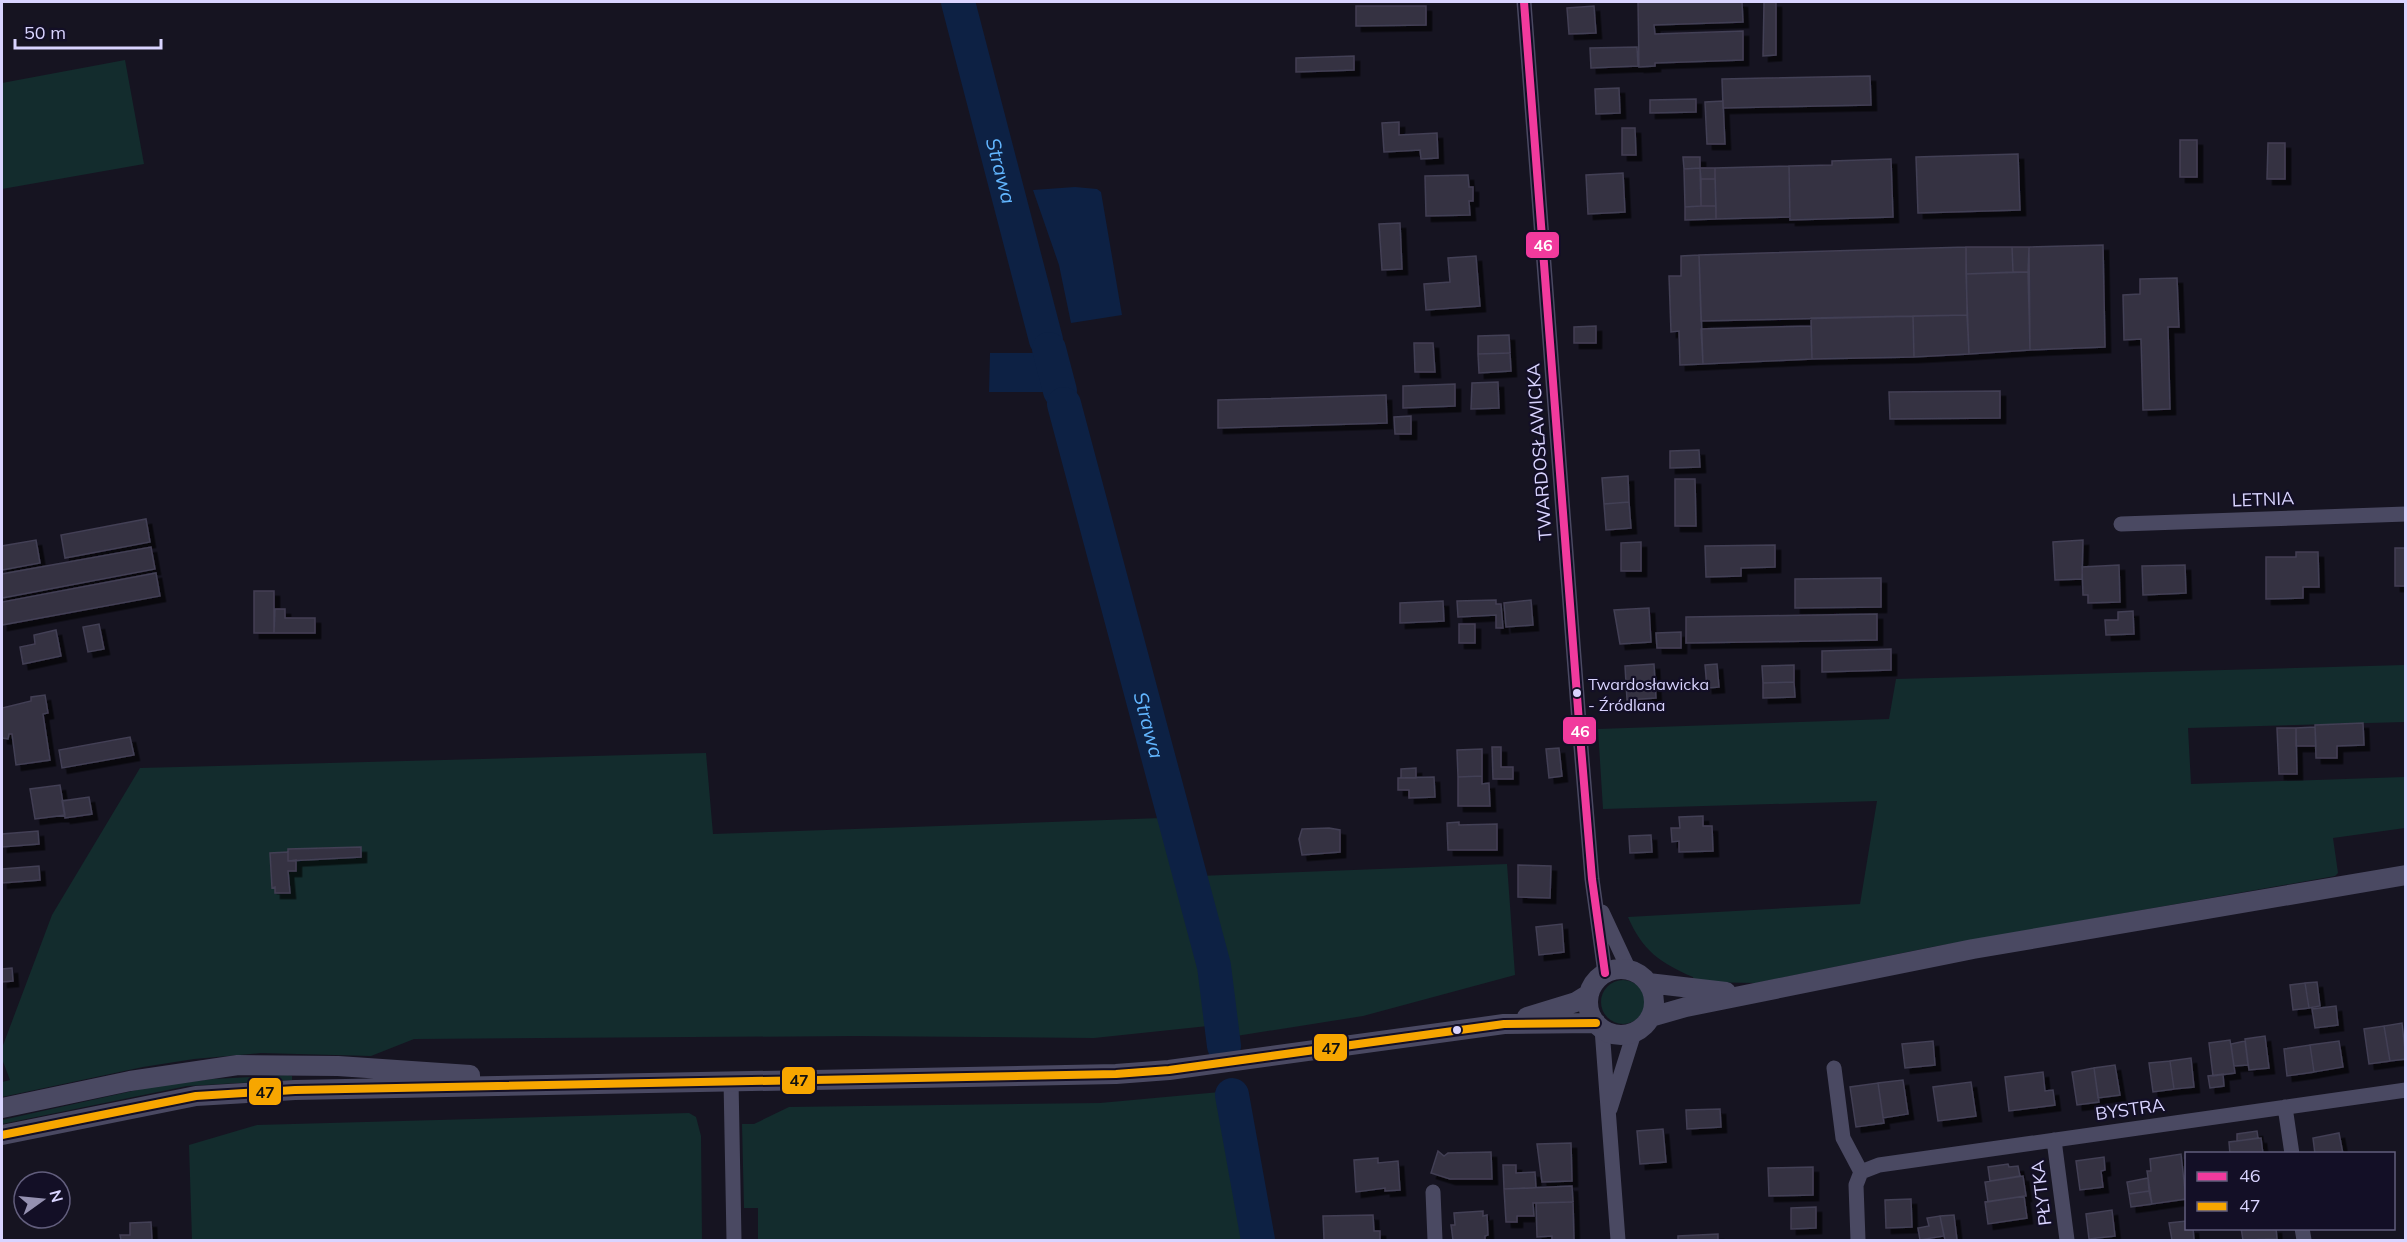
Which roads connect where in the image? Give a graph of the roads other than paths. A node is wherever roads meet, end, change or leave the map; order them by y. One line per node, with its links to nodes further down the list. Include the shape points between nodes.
1 (1524, 2): 5 (street, TWARDOSŁAWICKA)
2 (2406, 514): 3 (street, LETNIA)
3 (2121, 524)
4 (2406, 875): 9 (street, via 1973,949)
5 (1596, 898): 6 (street, TWARDOSŁAWICKA); 7 (street, TWARDOSŁAWICKA)
6 (1629, 970): 7 (street); 8 (street)
7 (1605, 973): 10 (street)
8 (1648, 983): 9 (street); 11 (street, via 1654,1002)
9 (1759, 993): 11 (street)
10 (1589, 994): 12 (street, via 1560,1008); 13 (street, via 1589,1008)
11 (1651, 1017): 14 (street)
12 (1504, 1024): 13 (street); 16 (street, via 1116,1074)
13 (1599, 1026): 14 (street, via 1617,1035); 21 (street)
14 (1634, 1033): 21 (street)
15 (1834, 1068): 25 (street, via 1843,1138)
16 (731, 1080): 17 (street); 27 (street)
17 (604, 1083): 20 (street, via 338,1066 238,1065 140,1079); 22 (street, via 196,1096)
18 (2406, 1090): 19 (street, BYSTRA)
19 (2285, 1107): 23 (street, BYSTRA); 24 (street)
20 (2, 1108)
21 (1608, 1118): 29 (street)
22 (2, 1135)
23 (2054, 1140): 25 (street, BYSTRA, via 1879,1164); 31 (street, PŁYTKA)
24 (2292, 1152)
25 (1861, 1172): 30 (street, via 1856,1185)
26 (1433, 1192): 28 (street)
27 (734, 1240)
28 (1435, 1240)
29 (1618, 1240)
30 (1858, 1240)
31 (2067, 1240)

